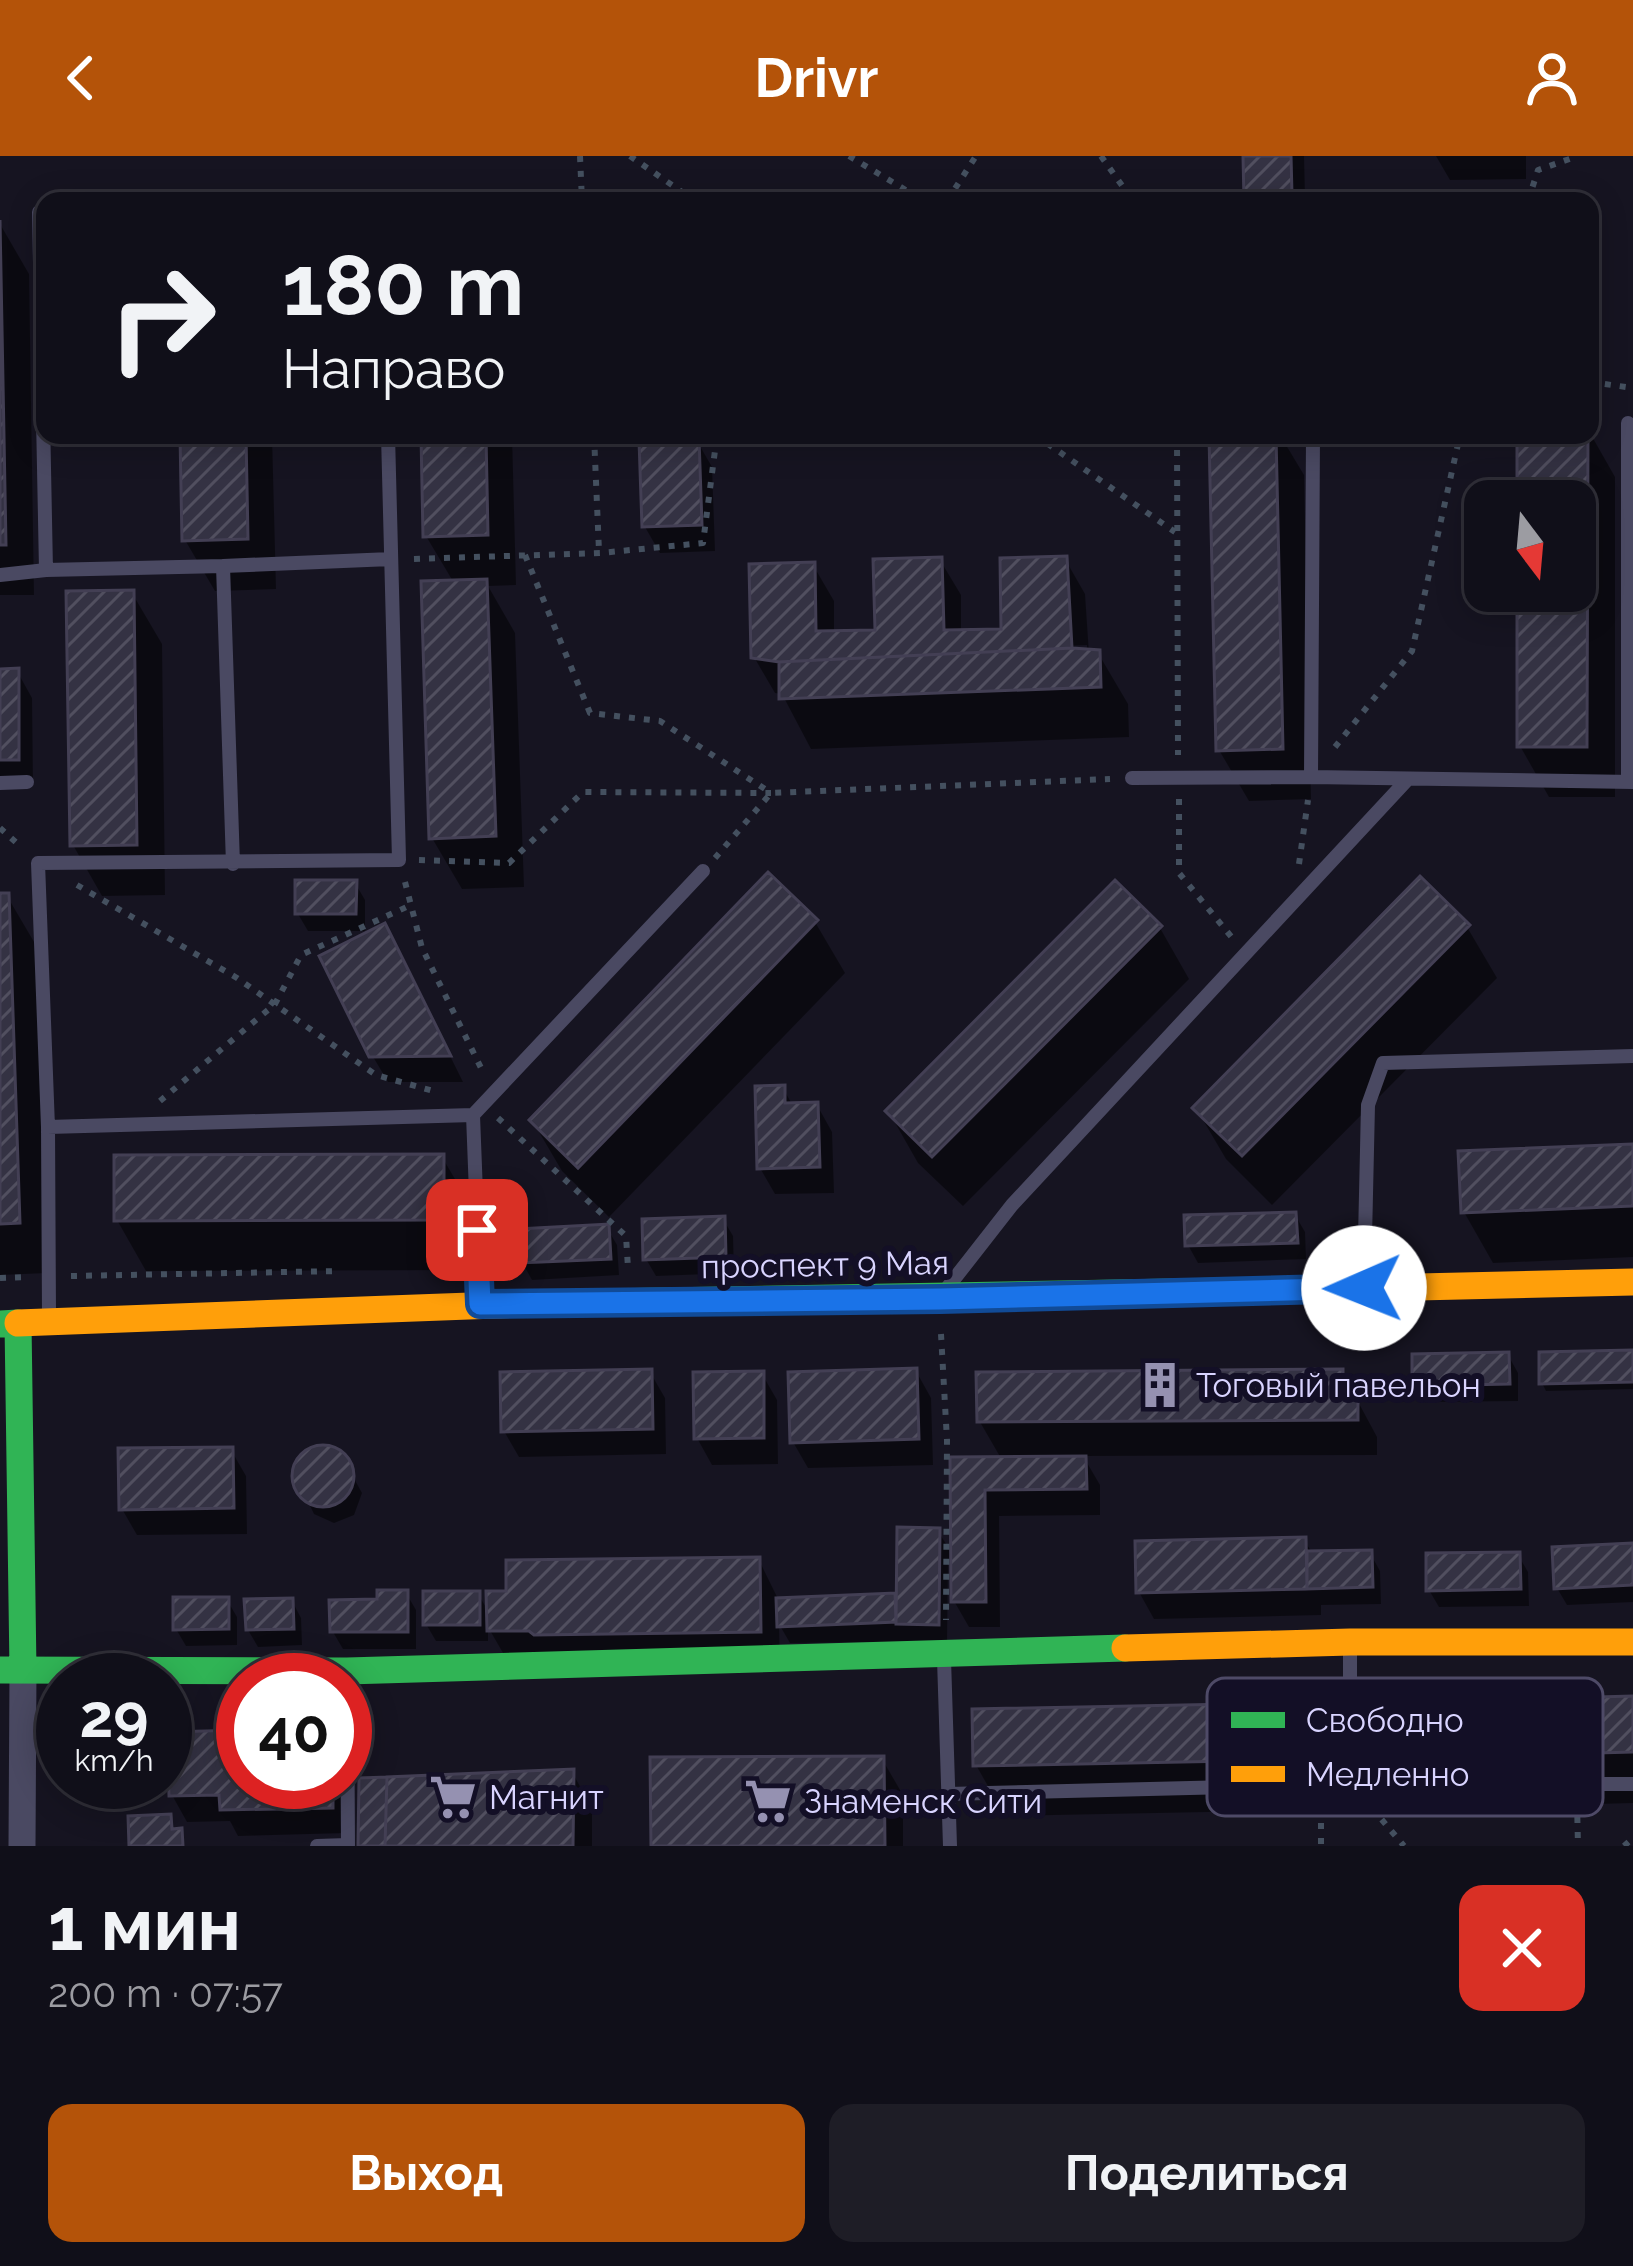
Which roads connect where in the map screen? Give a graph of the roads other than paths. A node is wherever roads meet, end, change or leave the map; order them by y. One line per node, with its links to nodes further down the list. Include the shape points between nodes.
1 (1628, 423): 13 (lane)
2 (44, 444): 7 (lane)
3 (388, 444): 5 (lane)
4 (1313, 444): 9 (lane)
5 (391, 560): 6 (lane); 15 (lane, via 399,860)
6 (223, 566): 7 (lane); 15 (lane)
7 (46, 570): 8 (lane)
8 (0, 575)
9 (1311, 777): 10 (lane); 11 (lane)
10 (1132, 778)
11 (1407, 780): 13 (lane); 22 (lane, via 1012,1205)
12 (27, 782): 14 (lane)
13 (1631, 782)
14 (0, 783)
15 (233, 864): 19 (lane, via 38,863)
16 (703, 871): 18 (lane)
17 (1633, 1056): 21 (lane, via 1383,1063 1368,1106)
18 (483, 1104): 19 (lane); 23 (lane)
19 (48, 1127): 24 (lane)
20 (1633, 1282): 21 (street, проспект 9 Мая)
21 (1364, 1288): 22 (street, проспект 9 Мая)
22 (940, 1299): 23 (street, проспект 9 Мая)
23 (480, 1304): 24 (street, проспект 9 Мая)
24 (49, 1322): 25 (street, проспект 9 Мая)
25 (9, 1324): 29 (street)
26 (1350, 1642): 27 (street); 28 (street); 32 (lane)
27 (1633, 1642)
28 (946, 1645): 30 (street); 34 (lane)
29 (11, 1670): 31 (street); 36 (street)
30 (372, 1670)
31 (216, 1671)
32 (1350, 1678)
33 (1207, 1788): 34 (lane)
34 (948, 1794): 38 (lane)
35 (348, 1809): 37 (lane, via 348,1845)
36 (22, 1846)
37 (317, 1846)
38 (950, 1846)

